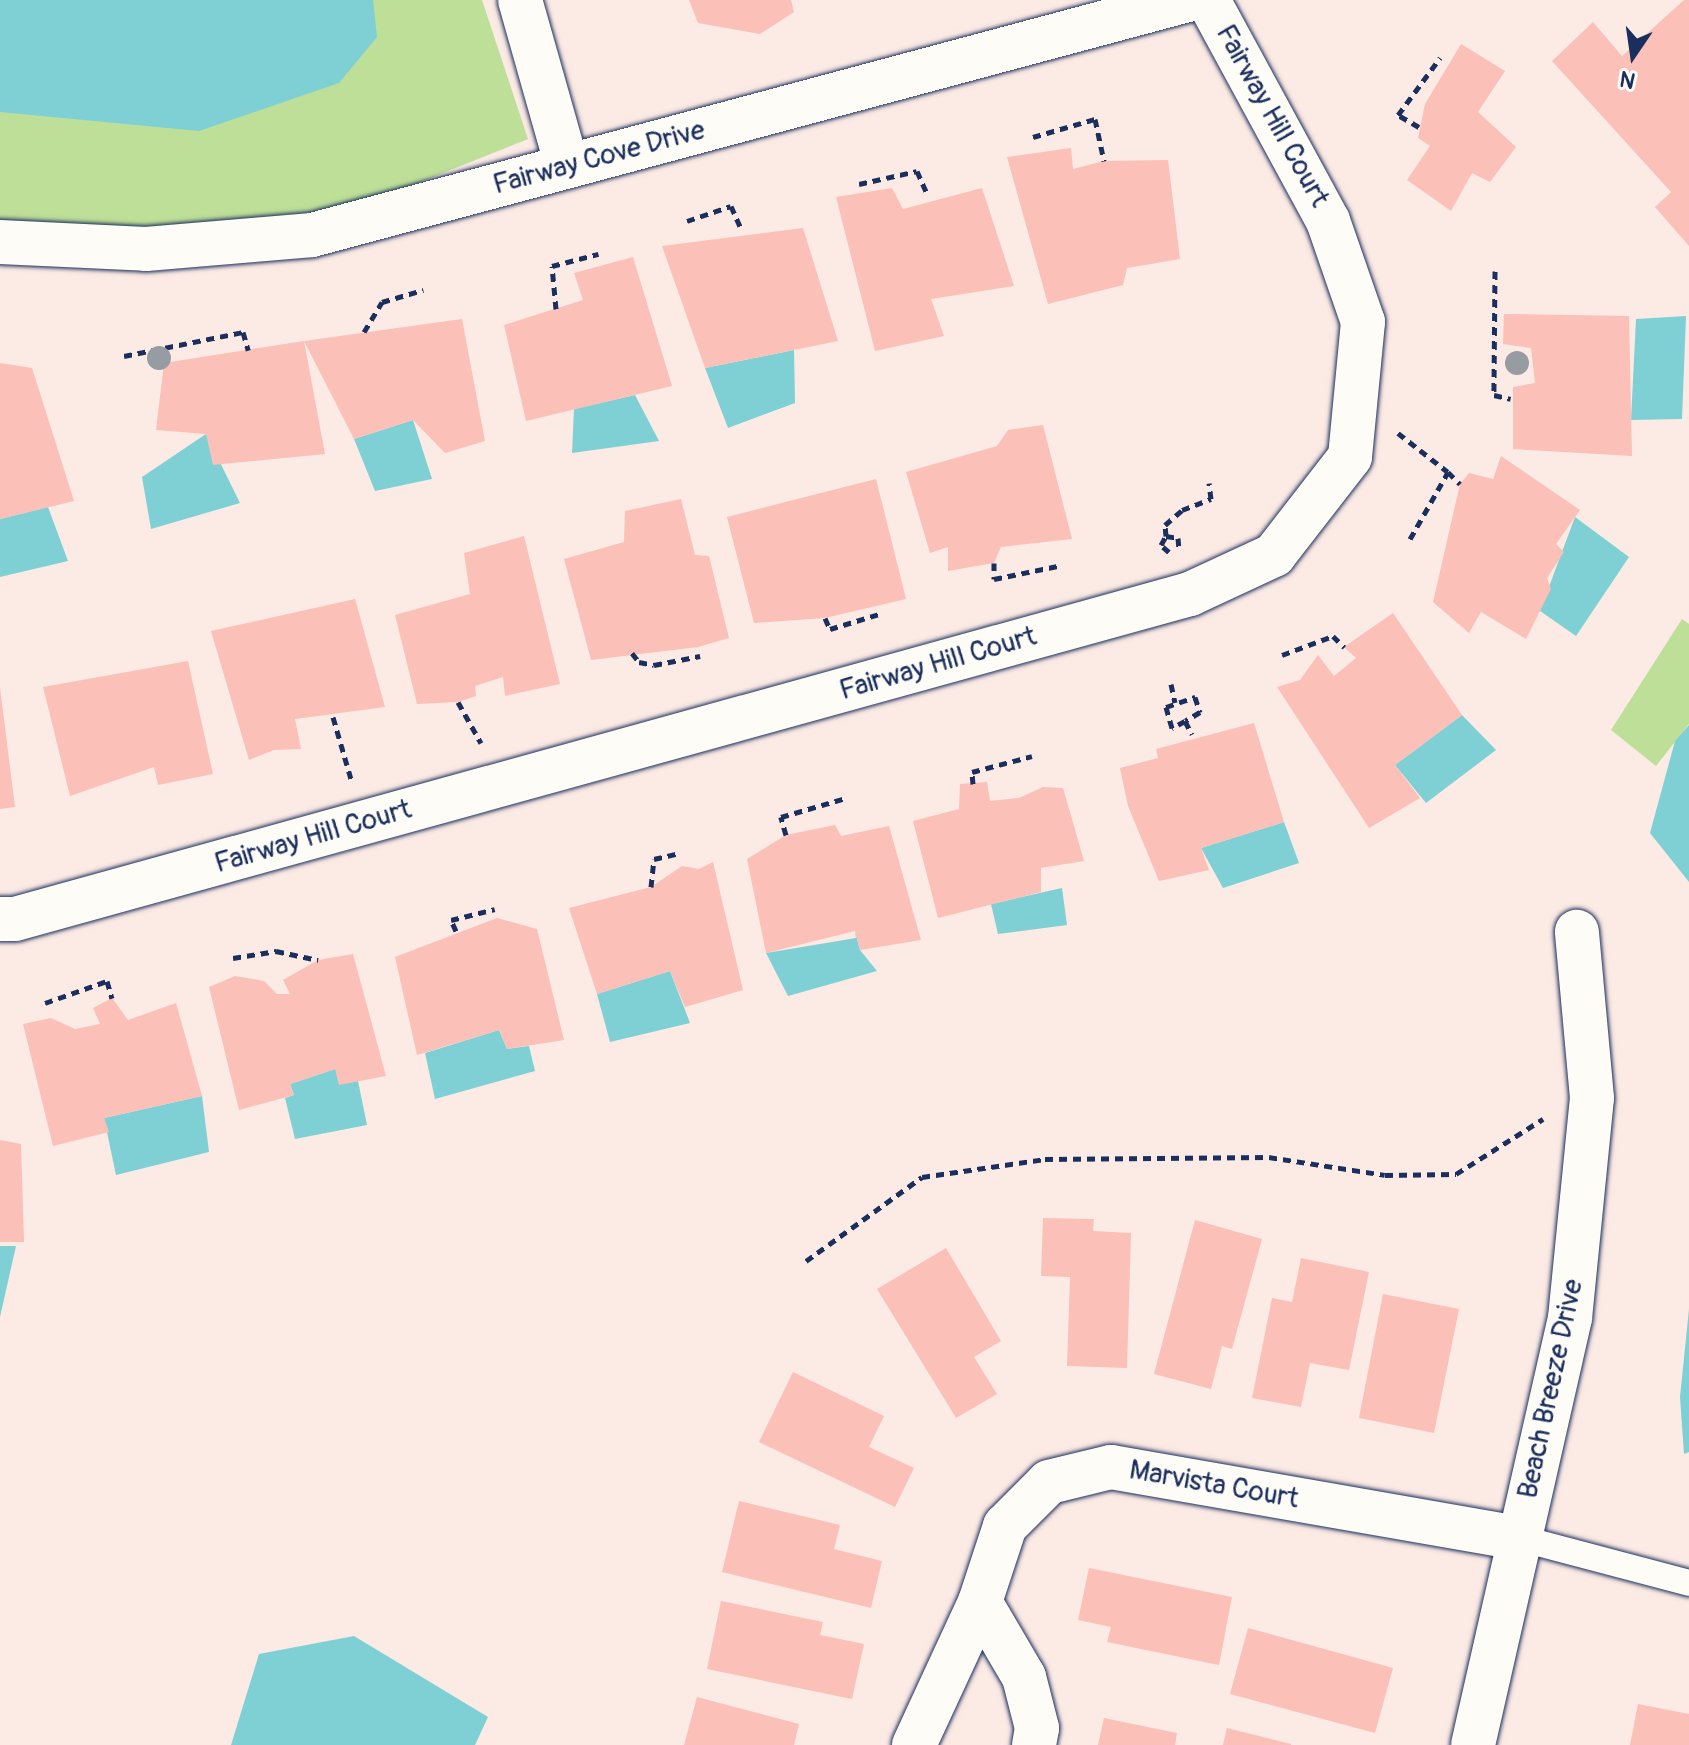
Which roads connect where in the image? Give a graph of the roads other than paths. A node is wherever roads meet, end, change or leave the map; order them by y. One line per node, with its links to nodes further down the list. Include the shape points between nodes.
1 (520, 0): 4 (street)
2 (1188, 0): 4 (street, Fairway Cove Drive)
3 (1208, 0): 6 (street, Fairway Hill Court, via 1328,221 1363,322 1350,457 1274,555 1190,594)
4 (567, 166): 5 (street, Fairway Cove Drive, via 312,235 146,249)
5 (0, 242)
6 (0, 919)
7 (1577, 932): 8 (street, Beach Breeze Drive, via 1592,1098 1570,1318)
8 (1519, 1538): 9 (lane); 10 (street, Marvista Court, via 1111,1467 1049,1482 1005,1526); 13 (street, Beach Breeze Drive)
9 (1689, 1583)
10 (980, 1602): 11 (street, Marvista Court); 12 (street, via 1024,1677 1037,1728)
11 (914, 1745)
12 (1034, 1745)
13 (1473, 1745)

